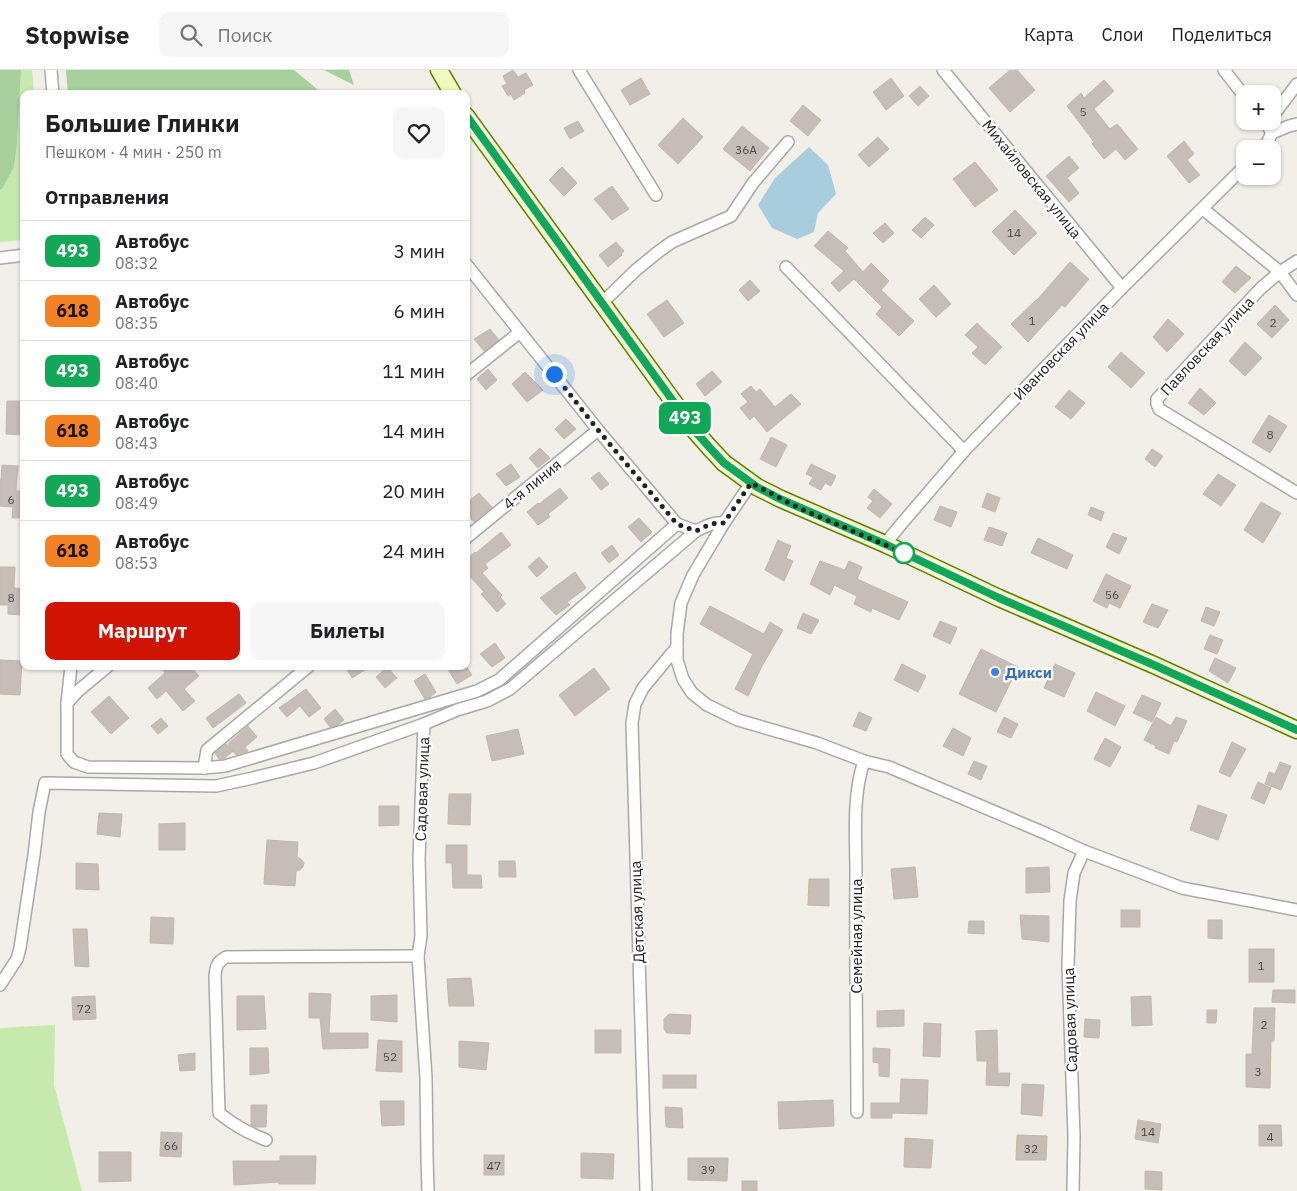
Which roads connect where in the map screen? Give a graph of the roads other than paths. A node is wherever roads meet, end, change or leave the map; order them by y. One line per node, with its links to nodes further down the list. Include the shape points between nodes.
1 (51, 70): 8 (street)
2 (439, 70): 9 (main road)
3 (579, 70): 16 (street)
4 (943, 70): 24 (street, Михайловская улица)
5 (1224, 70): 7 (street)
6 (1297, 84): 10 (street)
7 (1236, 85)
8 (53, 90)
9 (450, 90)
10 (1281, 106)
11 (470, 122): 26 (main road)
12 (1297, 124): 13 (street)
13 (1281, 125)
14 (788, 142): 26 (street, via 753,183 731,216 672,242 636,270)
15 (1236, 175): 17 (street, Ивановская улица)
16 (656, 195)
17 (1203, 209): 23 (street); 24 (street, Ивановская улица)
18 (20, 256): 19 (street)
19 (0, 258)
20 (1297, 261): 23 (street, Павловская улица)
21 (786, 267): 30 (street)
22 (470, 269): 27 (street)
23 (1280, 272): 25 (street); 32 (street, Павловская улица, via 1261,288 1157,399 1157,404 1159,409)
24 (1122, 288): 30 (street, Ивановская улица)
25 (1297, 295)
26 (602, 303): 31 (main road, via 710,448)
27 (520, 332): 28 (street); 29 (street)
28 (470, 373)
29 (598, 430): 34 (street); 36 (street, 4-я линия)
30 (964, 451): 37 (street, Ивановская улица)
31 (751, 483): 33 (street); 37 (main road, via 799,508)
32 (1297, 492)
33 (724, 523): 35 (street, Садовая улица, via 710,523); 38 (street, via 693,575 681,604)
34 (677, 524): 35 (street); 46 (street, via 499,680 476,691 225,766)
35 (696, 531): 43 (street, Садовая улица, via 510,689)
36 (470, 535)
37 (885, 544): 44 (main road)
38 (677, 647): 45 (street, via 683,678 692,692 707,705 738,720 817,743); 54 (street, Детская улица, via 643,688 635,704 632,723)
39 (71, 670): 42 (street)
40 (103, 670): 42 (street)
41 (304, 670): 46 (street, via 206,750)
42 (67, 703): 46 (street, via 67,754 74,762 88,767)
43 (424, 724): 49 (street, Садовая улица); 50 (street, via 314,763 216,786 45,783 20,948)
44 (1297, 730)
45 (864, 761): 47 (street, via 889,767); 51 (street, Семейная улица, via 856,820)
46 (204, 768)
47 (1084, 851): 48 (street, via 1182,888); 55 (street, Садовая улица, via 1074,873 1070,901 1068,966)
48 (1297, 910)
49 (418, 956): 52 (street, via 226,957 219,961 215,976 219,1113 233,1125); 53 (street, Садовая улица, via 426,1078)
50 (0, 985)
51 (857, 1112)
52 (266, 1140)
53 (428, 1191)
54 (646, 1191)
55 (1073, 1191)

